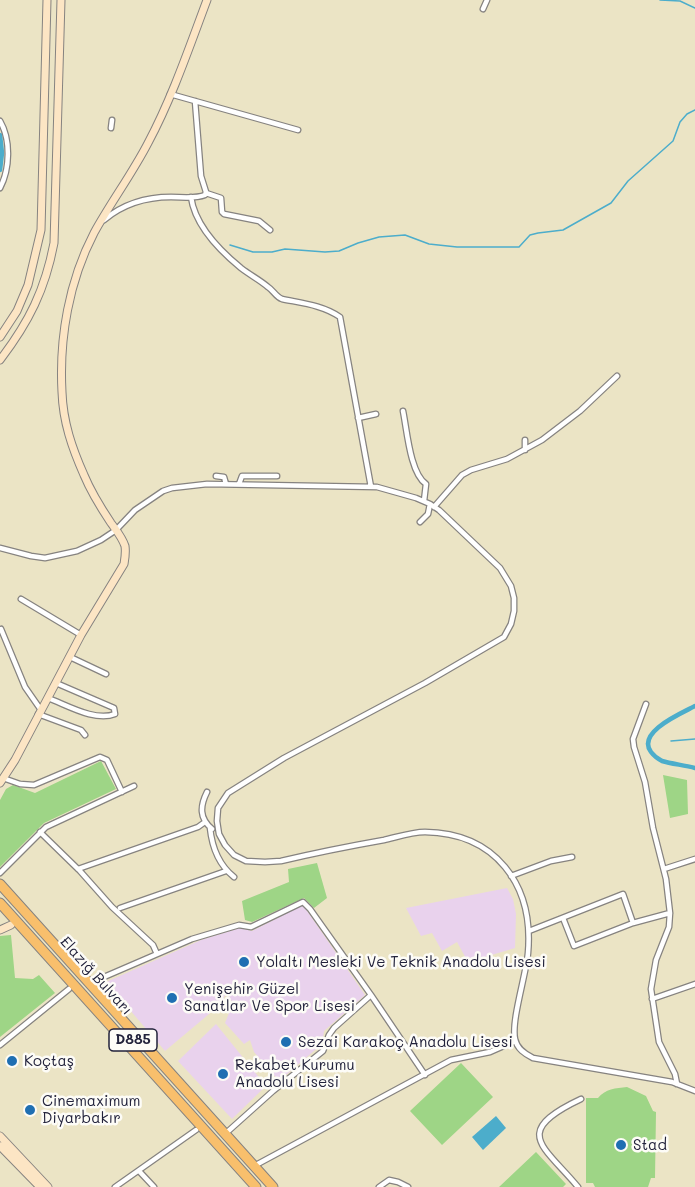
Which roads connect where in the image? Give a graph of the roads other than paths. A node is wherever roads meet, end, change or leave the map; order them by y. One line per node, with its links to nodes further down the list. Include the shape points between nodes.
1 (47, 0): 17 (street, via 41,230 28,285)
2 (61, 0): 18 (street, via 54,243 50,267 37,303)
3 (207, 0): 6 (street)
4 (487, 0): 5 (street)
5 (483, 9)
6 (170, 94): 7 (street); 15 (street, via 148,142)
7 (195, 101): 11 (street); 13 (street)
8 (112, 120): 10 (street)
9 (0, 121): 12 (street, via 6,134 7,153)
10 (111, 129)
11 (298, 130)
12 (0, 188)
13 (206, 193): 14 (street); 16 (street, via 221,198 224,214 259,221)
14 (191, 197): 15 (street, via 129,204); 22 (street, via 193,211 210,238 279,298 340,317)
15 (99, 224): 32 (street, via 74,283 61,353 62,393 73,450 94,497)
16 (270, 230)
17 (0, 337)
18 (0, 360)
19 (617, 376): 24 (street, via 580,411)
20 (404, 411): 30 (street, via 414,464 418,477 426,484)
21 (376, 414): 22 (street)
22 (358, 418): 29 (street)
23 (525, 440): 24 (street)
24 (525, 450): 30 (street, via 471,470)
25 (216, 476): 27 (street, via 224,477)
26 (277, 476): 28 (street, via 242,476)
27 (226, 484): 28 (street); 32 (street, via 163,491 135,510)
28 (239, 484): 29 (street)
29 (370, 487): 30 (street)
30 (429, 504): 31 (street, via 428,514); 50 (street, via 486,554 511,586 514,611 504,637 228,793 218,808)
31 (420, 522)
32 (116, 530): 33 (street, via 90,546 59,556 31,556); 36 (street, via 125,546 124,564)
33 (0, 548)
34 (21, 599): 36 (street)
35 (1, 628): 42 (street)
36 (81, 635): 37 (street)
37 (70, 657): 38 (street); 39 (street)
38 (106, 674)
39 (56, 683): 40 (street); 40 (street, via 114,708 115,714 93,715)
40 (48, 698): 42 (street)
41 (646, 704): 55 (street, via 633,739)
42 (39, 712): 43 (street); 44 (street)
43 (85, 735)
44 (2, 780): 46 (street, via 34,785 100,757 107,760)
45 (134, 786): 46 (street)
46 (122, 792): 51 (street)
47 (207, 792): 48 (street, via 201,812)
48 (205, 822): 49 (street); 54 (street)
49 (210, 828): 50 (street); 56 (street, via 212,843)
50 (218, 829): 58 (street, via 234,855 246,861 265,862 423,832 460,836 498,858)
51 (40, 832): 54 (street); 57 (street)
52 (572, 857): 58 (street)
53 (695, 859): 55 (street)
54 (78, 869): 71 (street, via 153,945)
55 (664, 869): 65 (street)
56 (226, 871): 59 (street); 63 (street)
57 (0, 873)
58 (512, 876): 70 (street, via 525,903)
59 (234, 877)
60 (0, 884): 72 (highway)
61 (0, 893): 95 (highway, Elazığ Bulvarı / D885)
62 (0, 903): 94 (highway, Elazığ Bulvarı / D885)
63 (120, 908)
64 (0, 912): 68 (highway)
65 (670, 913): 67 (street); 76 (street, via 652,976)
66 (563, 918): 67 (street, via 574,946); 67 (street, via 623,894); 70 (street)
67 (633, 923)
68 (11, 925): 69 (street); 74 (highway)
69 (0, 930)
70 (529, 931): 77 (street)
71 (157, 954): 72 (street); 75 (street, via 239,925 251,927 303,902)
72 (90, 984): 84 (highway)
73 (695, 984): 76 (street)
74 (69, 989): 78 (street); 83 (highway)
75 (371, 995): 79 (street); 84 (street, via 334,1028 323,1051)
76 (652, 999): 80 (street, via 659,1042)
77 (515, 1041): 79 (street, via 490,1052 451,1060); 80 (street, via 533,1058)
78 (0, 1045)
79 (425, 1075): 87 (street)
80 (677, 1084): 81 (street)
81 (695, 1091)
82 (581, 1099): 99 (street, via 561,1108 538,1134 541,1144)
83 (196, 1130): 88 (street); 93 (highway)
84 (225, 1134): 87 (highway)
85 (0, 1136): 90 (street)
86 (0, 1146): 89 (street)
87 (254, 1166): 96 (highway)
88 (139, 1171): 91 (street); 92 (street)
89 (40, 1187)
90 (48, 1187)
91 (116, 1187)
92 (154, 1187)
93 (247, 1187)
94 (256, 1187)
95 (265, 1187)
96 (273, 1187)
97 (379, 1187): 98 (street, via 389,1180)
98 (408, 1187)
99 (578, 1187)

